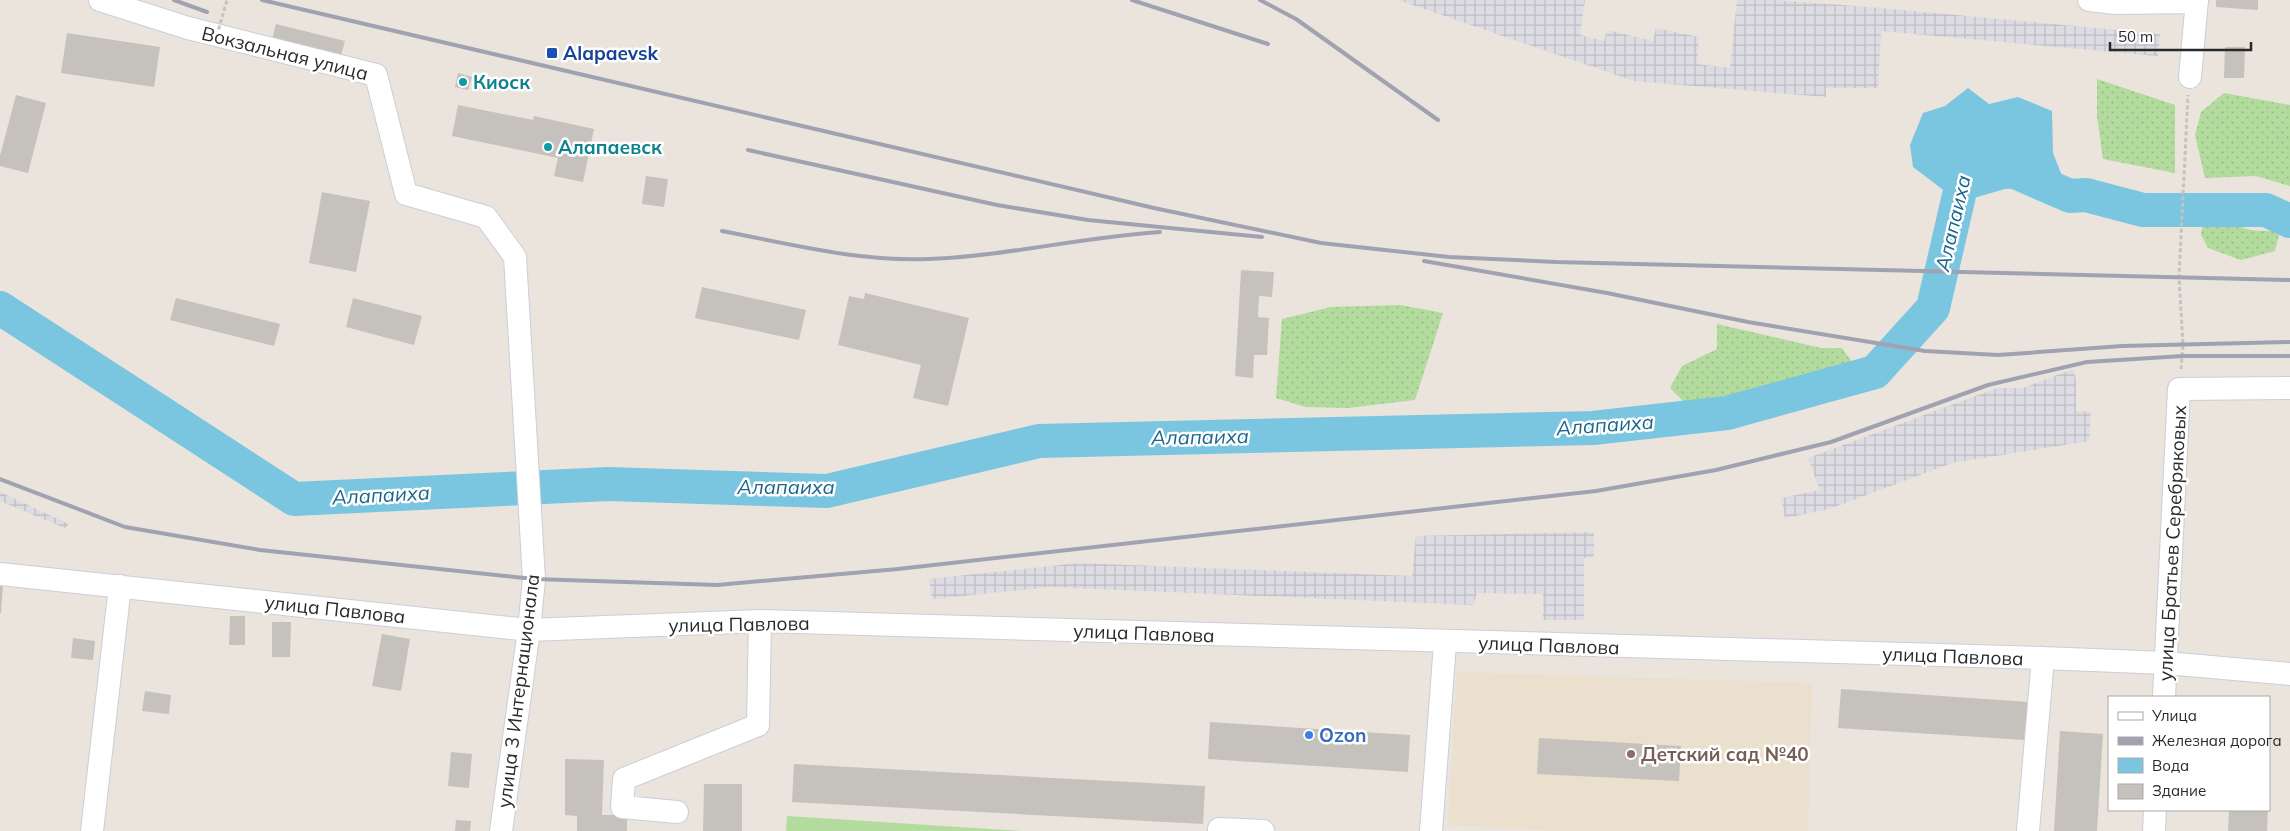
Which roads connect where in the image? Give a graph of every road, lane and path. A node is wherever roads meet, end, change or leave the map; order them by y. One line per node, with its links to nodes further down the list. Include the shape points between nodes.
1 (100, 0): 9 (street, Вокзальная улица, via 188,28 376,75 406,194 486,217 515,258)
2 (227, 0): 5 (path, bridge)
3 (2089, 0): 4 (street, via 2116,3)
4 (2197, 1): 6 (street)
5 (215, 42)
6 (2190, 77): 8 (path, via 2179,277 2183,356)
7 (2290, 388): 8 (street)
8 (2180, 389): 16 (street, улица Братьев Серебряковых)
9 (528, 461): 13 (street, улица 3 Интернационала, via 534,579)
10 (0, 574): 11 (street, улица Павлова)
11 (120, 586): 13 (street, улица Павлова); 22 (street)
12 (760, 621): 13 (street, улица Павлова); 14 (street, улица Павлова); 20 (street, via 758,725 624,779 622,807)
13 (529, 630): 23 (street, улица 3 Интернационала)
14 (1445, 643): 15 (street, улица Павлова); 25 (street)
15 (2043, 658): 16 (street, улица Павлова); 26 (street)
16 (2166, 663): 17 (street, улица Павлова); 18 (street, улица Братьев Серебряковых)
17 (2290, 674)
18 (2164, 696)
19 (2155, 811): 27 (street)
20 (677, 812)
21 (1219, 829): 24 (street)
22 (92, 831)
23 (501, 831)
24 (1263, 831)
25 (1431, 831)
26 (2028, 831)
27 (2154, 831)

